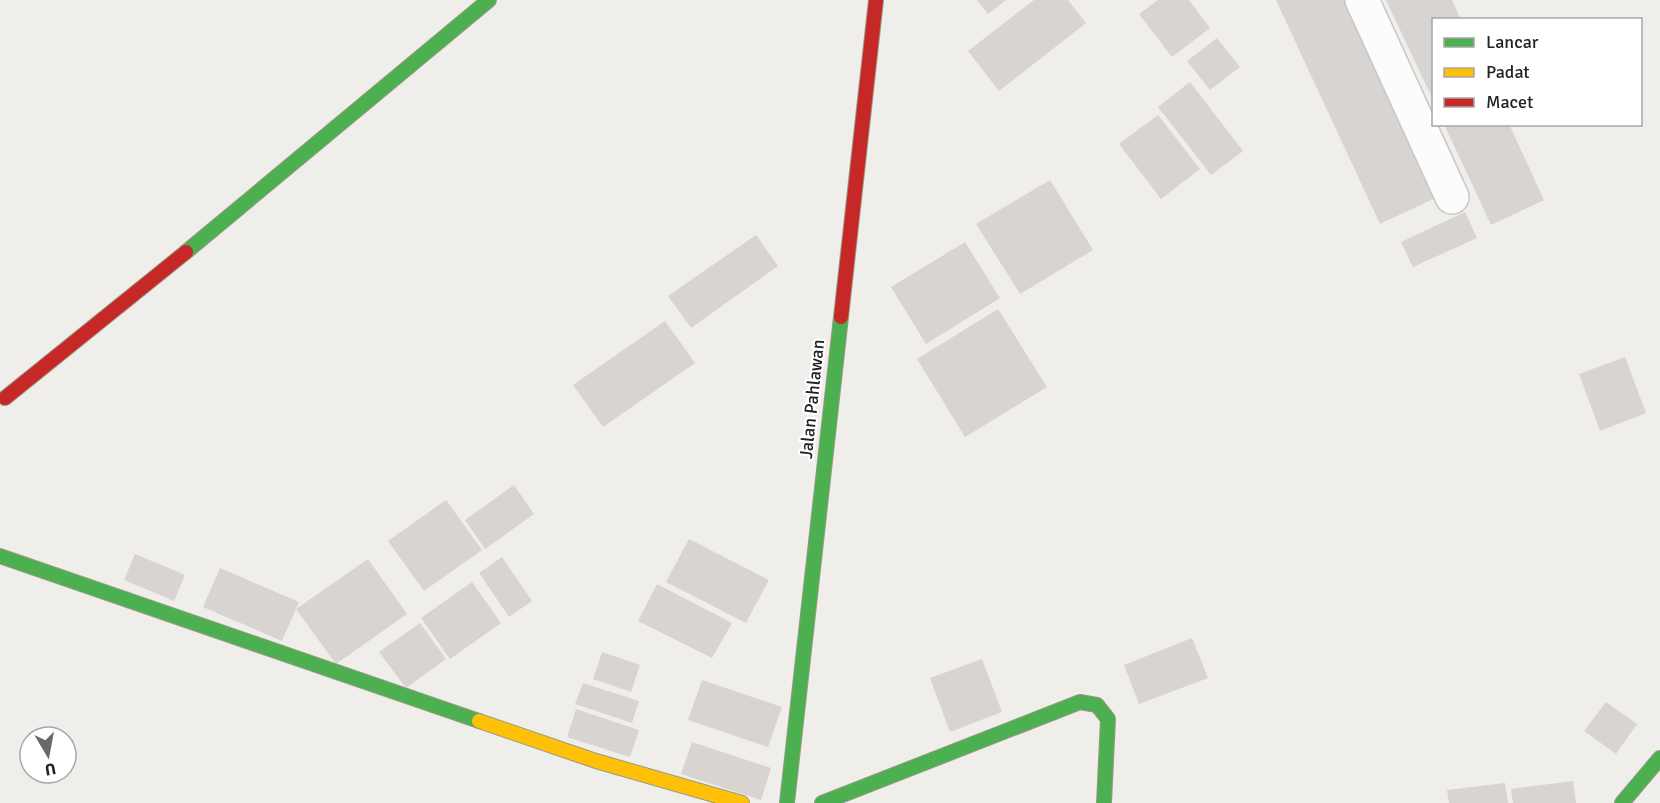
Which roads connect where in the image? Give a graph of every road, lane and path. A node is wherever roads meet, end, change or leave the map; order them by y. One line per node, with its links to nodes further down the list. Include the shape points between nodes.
1 (489, 0): 5 (street)
2 (876, 0): 9 (street, Jalan Pahlawan)
3 (1362, 0): 4 (street)
4 (1452, 197)
5 (5, 399)
6 (0, 556): 8 (street, via 596,761)
7 (1660, 759): 12 (street)
8 (742, 803)
9 (787, 803)
10 (822, 803): 11 (street, via 1080,702 1094,702 1108,719)
11 (1104, 803)
12 (1622, 803)

